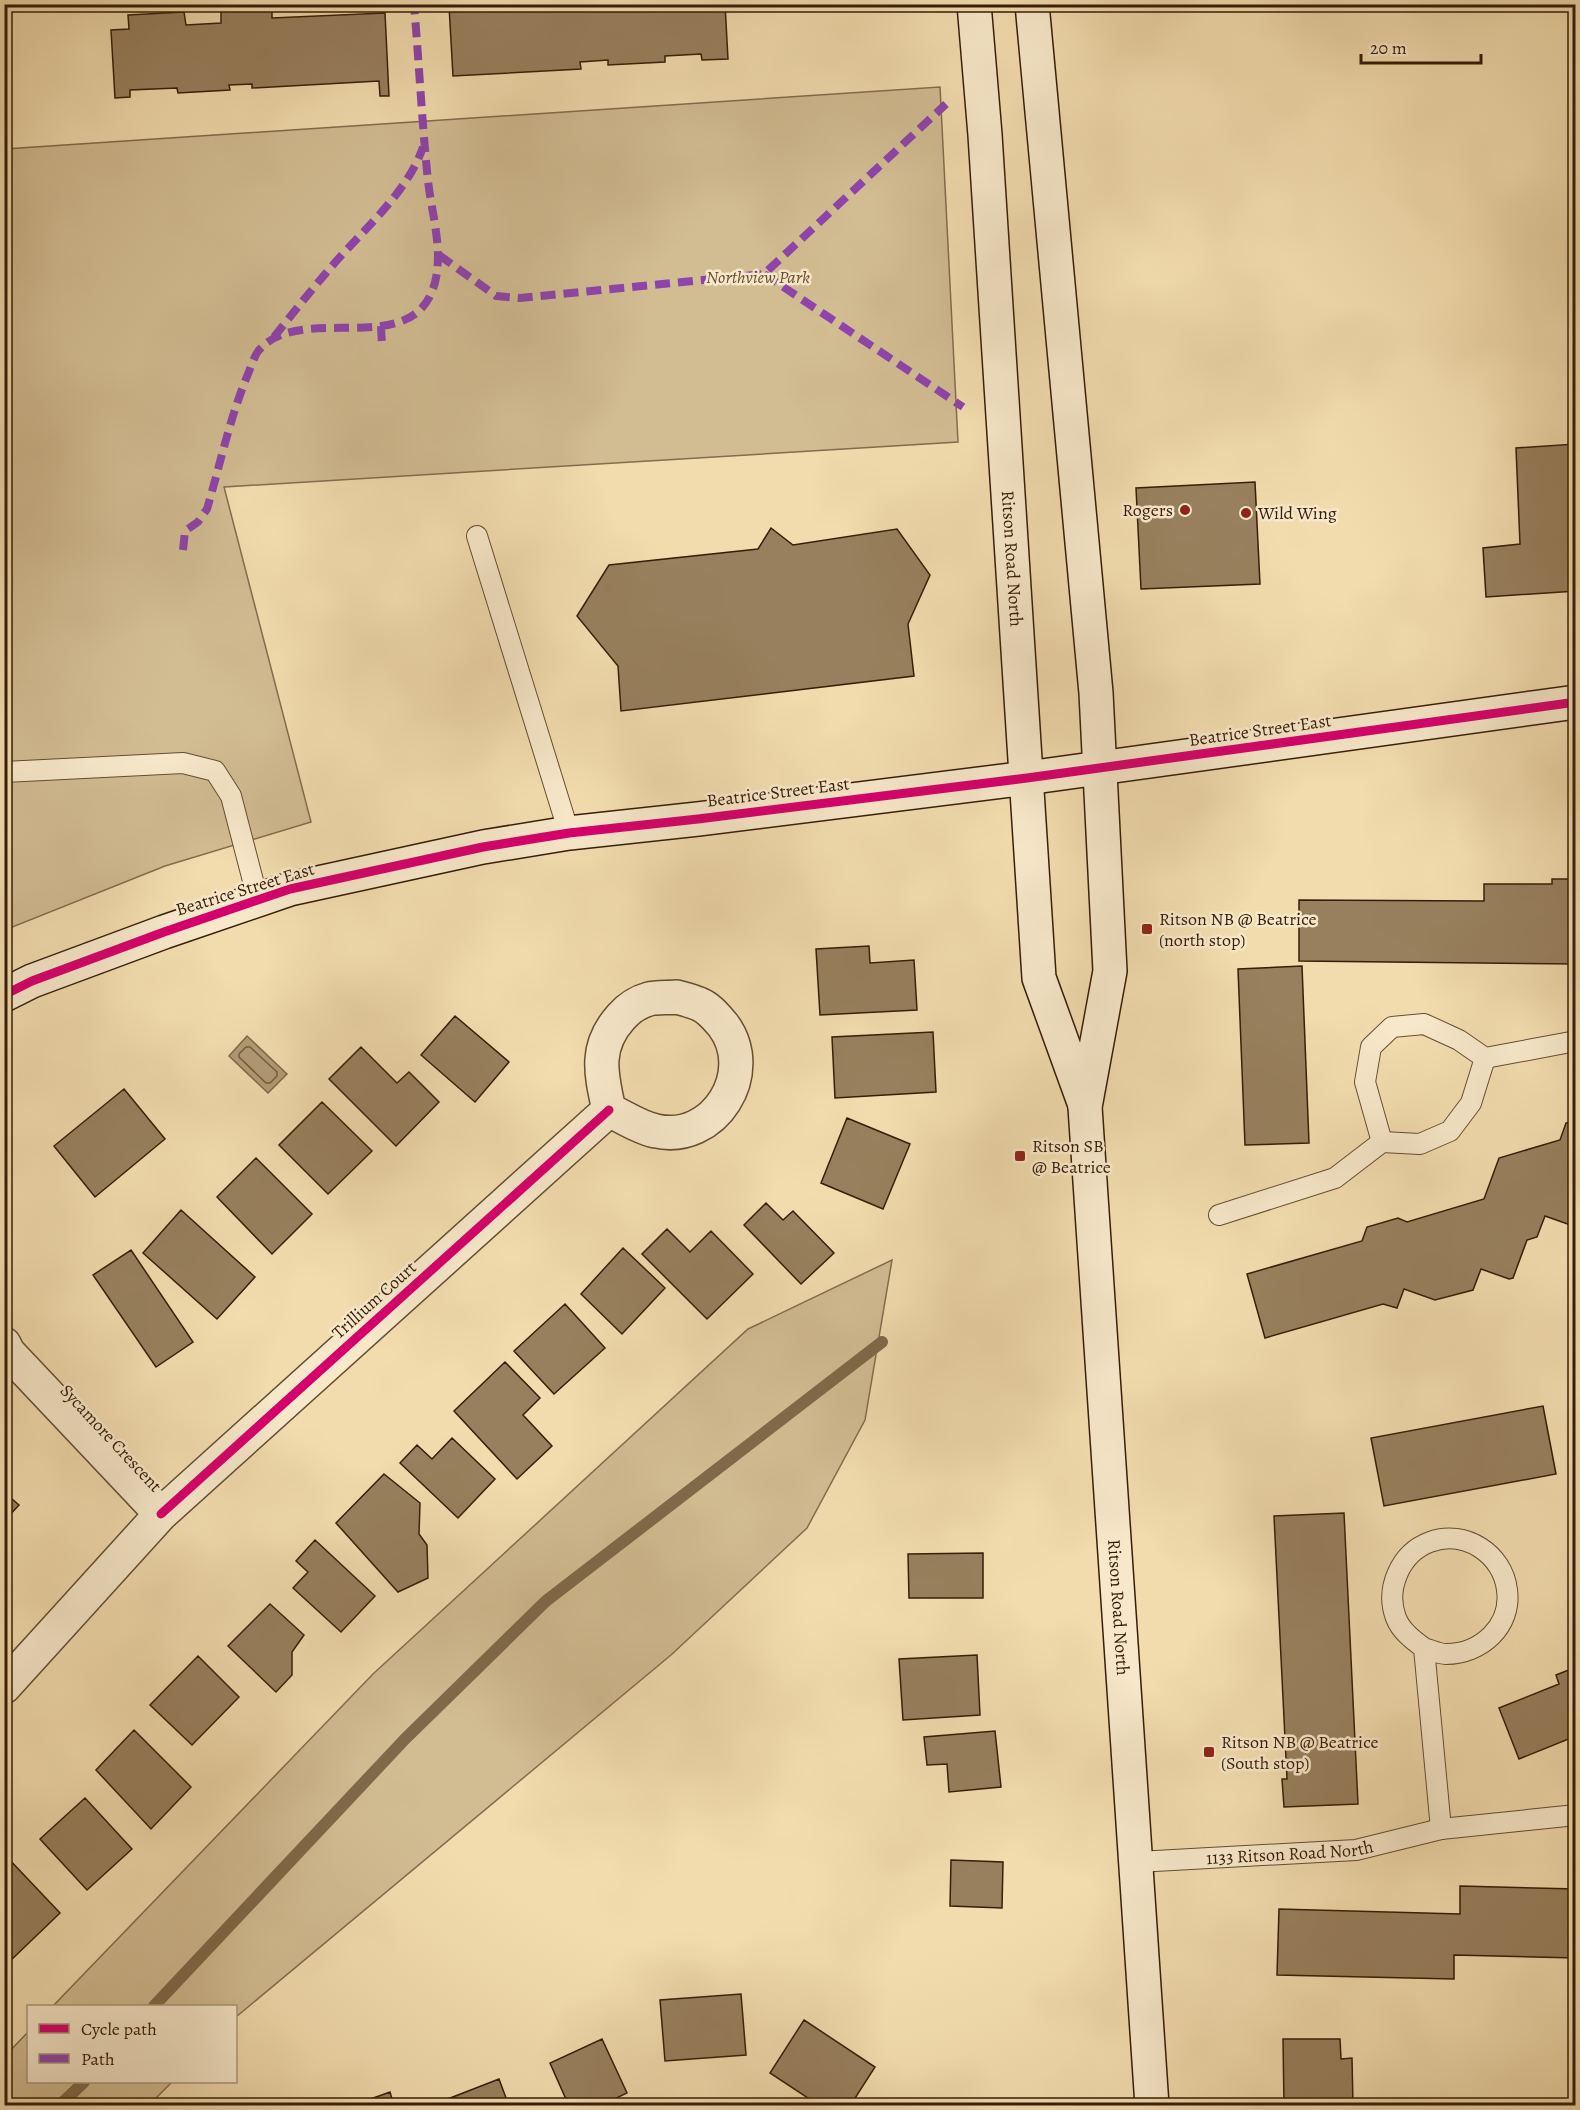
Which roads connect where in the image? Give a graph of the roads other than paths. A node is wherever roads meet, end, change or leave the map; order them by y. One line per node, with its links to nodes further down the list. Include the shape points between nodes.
1 (974, 4): 7 (main road, Ritson Road North)
2 (1032, 4): 5 (main road, Ritson Road North)
3 (477, 536): 8 (lane)
4 (1575, 702): 5 (main road, Beatrice Street East)
5 (1101, 768): 7 (main road, Beatrice Street East); 13 (main road, Ritson Road North, via 1110,971)
6 (4, 772): 9 (lane, via 183,763 214,771 231,796)
7 (1027, 778): 8 (main road, Beatrice Street East); 13 (main road, Ritson Road North, via 1039,978)
8 (569, 833): 9 (main road, Beatrice Street East, via 483,847 302,886)
9 (258, 900): 10 (main road, Beatrice Street East, via 32,981)
10 (4, 996)
11 (1575, 1041): 12 (lane)
12 (1485, 1058): 15 (lane, via 1471,1103 1450,1131 1420,1144); 15 (lane, via 1459,1040 1424,1024 1392,1027 1371,1047 1365,1082)
13 (1085, 1107): 23 (main road, Ritson Road North)
14 (609, 1110): 14 (main road, via 655,1131 671,1132 694,1127 718,1111 731,1091 736,1053 729,1034 715,1015 700,1004 677,997 649,999 627,1010 610,1029 602,1051 602,1080); 18 (main road, Trillium Court)
15 (1382, 1142): 16 (lane, via 1335,1178)
16 (1219, 1215)
17 (4, 1344): 18 (main road, Sycamore Crescent)
18 (161, 1514): 20 (main road, Sycamore Crescent)
19 (1424, 1648): 19 (lane, via 1443,1654 1464,1653 1482,1645 1497,1631 1506,1613 1506,1580 1492,1555 1475,1543 1448,1538 1429,1542 1405,1559 1396,1577 1392,1599 1396,1619); 22 (lane)
20 (4, 1687)
21 (1575, 1815): 22 (lane, 1133 Ritson Road North)
22 (1441, 1829): 23 (lane, 1133 Ritson Road North, via 1356,1850)
23 (1137, 1862): 24 (main road, Ritson Road North)
24 (1152, 2106)

